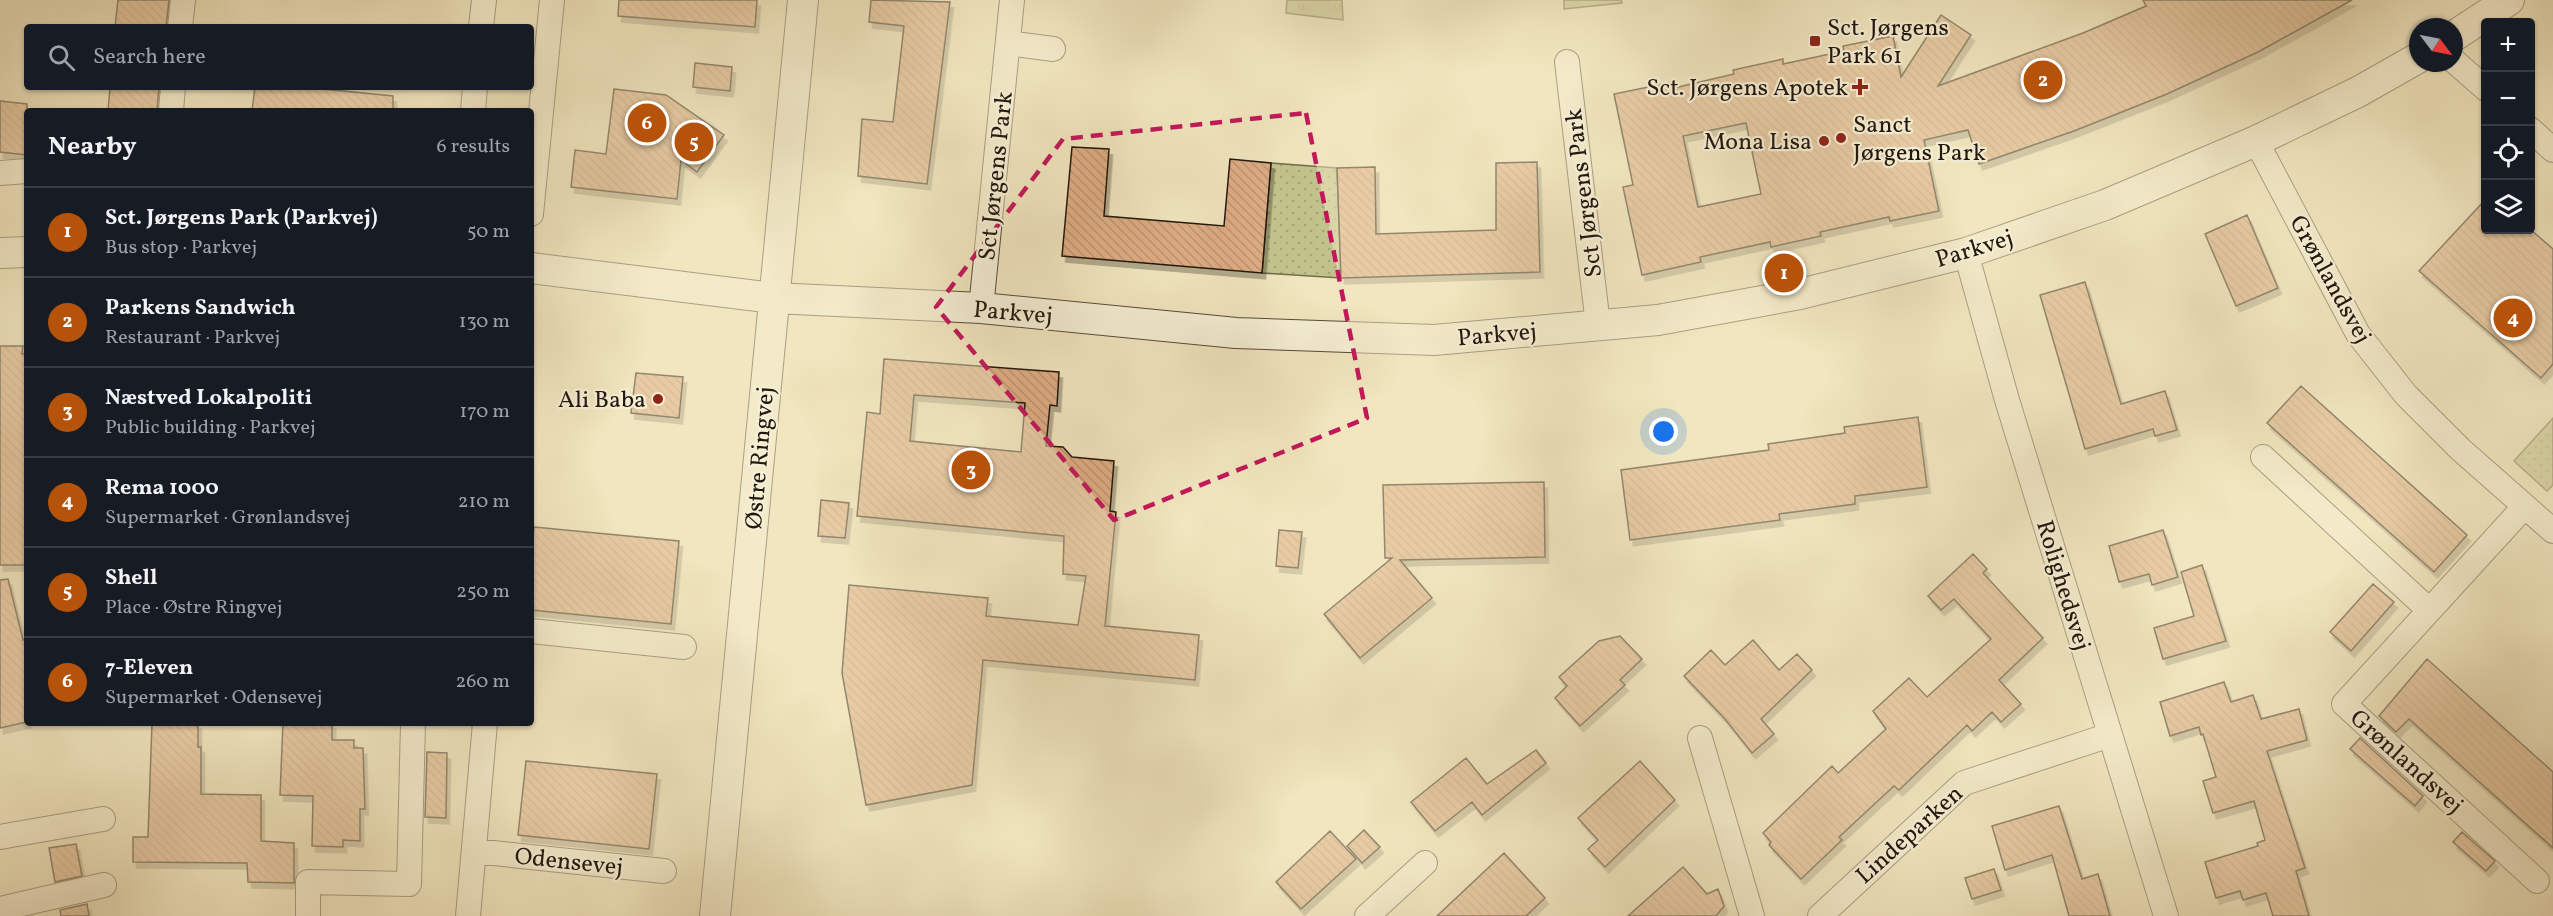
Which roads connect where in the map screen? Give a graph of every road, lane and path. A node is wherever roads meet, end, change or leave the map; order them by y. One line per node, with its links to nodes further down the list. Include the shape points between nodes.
1 (183, 0): 7 (street)
2 (484, 0): 8 (street)
3 (552, 0): 12 (street)
4 (803, 0): 31 (street, Østre Ringvej)
5 (1012, 0): 10 (street, Sct Jørgens Park)
6 (2509, 0): 9 (street)
7 (180, 24)
8 (481, 24)
9 (2463, 30)
10 (1008, 43): 11 (street); 32 (street, Sct Jørgens Park)
11 (1053, 49)
12 (539, 54): 24 (street)
13 (1567, 62): 33 (street, Sct Jørgens Park)
14 (2409, 63): 22 (street, Parkvej)
15 (2463, 69): 16 (street)
16 (2481, 85)
17 (173, 90): 19 (street)
18 (475, 90): 20 (street)
19 (171, 108)
20 (473, 108)
21 (2535, 134): 23 (street)
22 (2256, 141): 29 (street, Parkvej, via 2105,205); 35 (street, Grønlandsvej, via 2358,334 2406,395 2460,449)
23 (2553, 150)
24 (534, 153)
25 (24, 171): 26 (street)
26 (0, 173)
27 (24, 252): 28 (street)
28 (0, 253)
29 (1966, 253): 33 (street, Parkvej, via 1800,294 1658,320); 41 (street, Rolighedsvej)
30 (534, 268): 31 (street, Parkvej)
31 (774, 298): 32 (street, Parkvej); 53 (street, Østre Ringvej)
32 (981, 308): 33 (street, Parkvej, via 1236,333 1423,340)
33 (1598, 325)
34 (2263, 457): 36 (street)
35 (2543, 516): 36 (street, Grønlandsvej)
36 (2429, 610): 48 (street, Grønlandsvej, via 2344,704)
37 (534, 631): 38 (street)
38 (684, 647)
39 (413, 726): 51 (street, via 409,884 308,882)
40 (485, 726): 45 (street)
41 (2110, 735): 56 (street, Lindeparken, via 1964,783); 57 (street, Rolighedsvej)
42 (1700, 738): 55 (street)
43 (104, 819): 44 (street)
44 (0, 837)
45 (474, 851): 47 (street, Odensevej); 52 (street)
46 (1425, 862): 54 (street)
47 (664, 871)
48 (2537, 881)
49 (104, 885): 50 (street)
50 (0, 909)
51 (308, 916)
52 (468, 916)
53 (715, 916)
54 (1367, 916)
55 (1752, 916)
56 (1820, 916)
57 (2166, 916)

